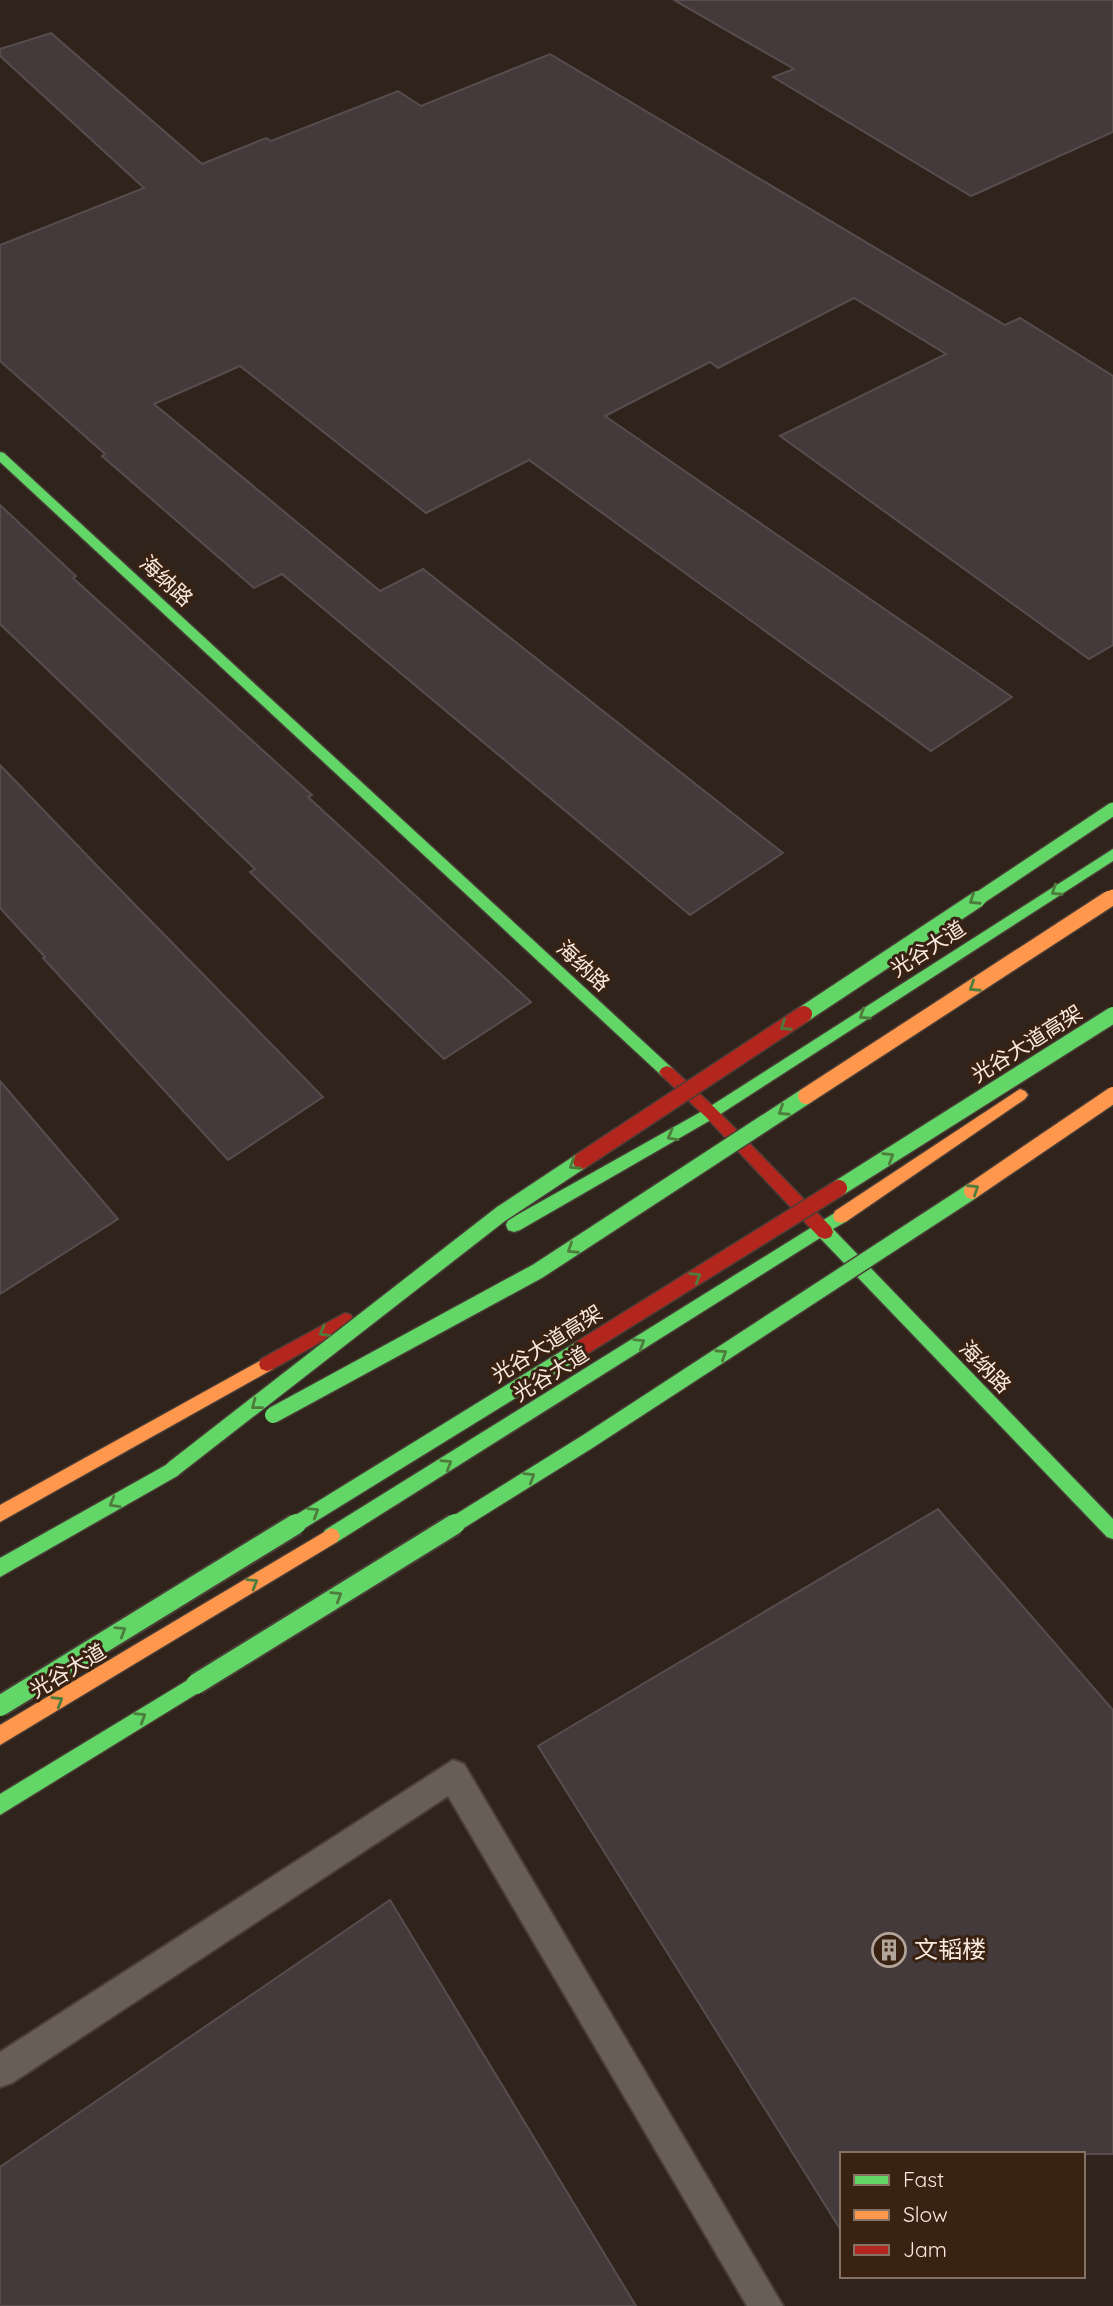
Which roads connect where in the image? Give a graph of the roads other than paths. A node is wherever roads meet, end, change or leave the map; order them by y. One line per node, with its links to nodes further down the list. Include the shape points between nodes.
1 (0, 456): 10 (main road, 海纳路)
2 (1113, 809): 12 (main road, one-way to 12, bridge, via 501,1214)
3 (1113, 854): 10 (main road, 光谷大道, one-way to 10)
4 (1113, 896): 12 (main road, one-way to 12, bridge, via 538,1271)
5 (1113, 1015): 16 (main road, 光谷大道高架, one-way to 5, bridge)
6 (1113, 1032): 7 (main road)
7 (1055, 1071)
8 (1032, 1087): 11 (main road, 光谷大道)
9 (1113, 1095): 18 (main road, one-way to 9, bridge, via 599,1434)
10 (711, 1114): 11 (main road, 海纳路); 13 (main road, 光谷大道, one-way to 13)
11 (824, 1228): 14 (main road, 海纳路); 17 (main road, 光谷大道, one-way to 11, via 337,1533)
12 (173, 1469): 15 (main road, one-way to 15)
13 (0, 1514)
14 (1113, 1531)
15 (0, 1568)
16 (0, 1706)
17 (0, 1736)
18 (0, 1805)
19 (0, 2071): 20 (lane, via 453,1775)
20 (766, 2306)

